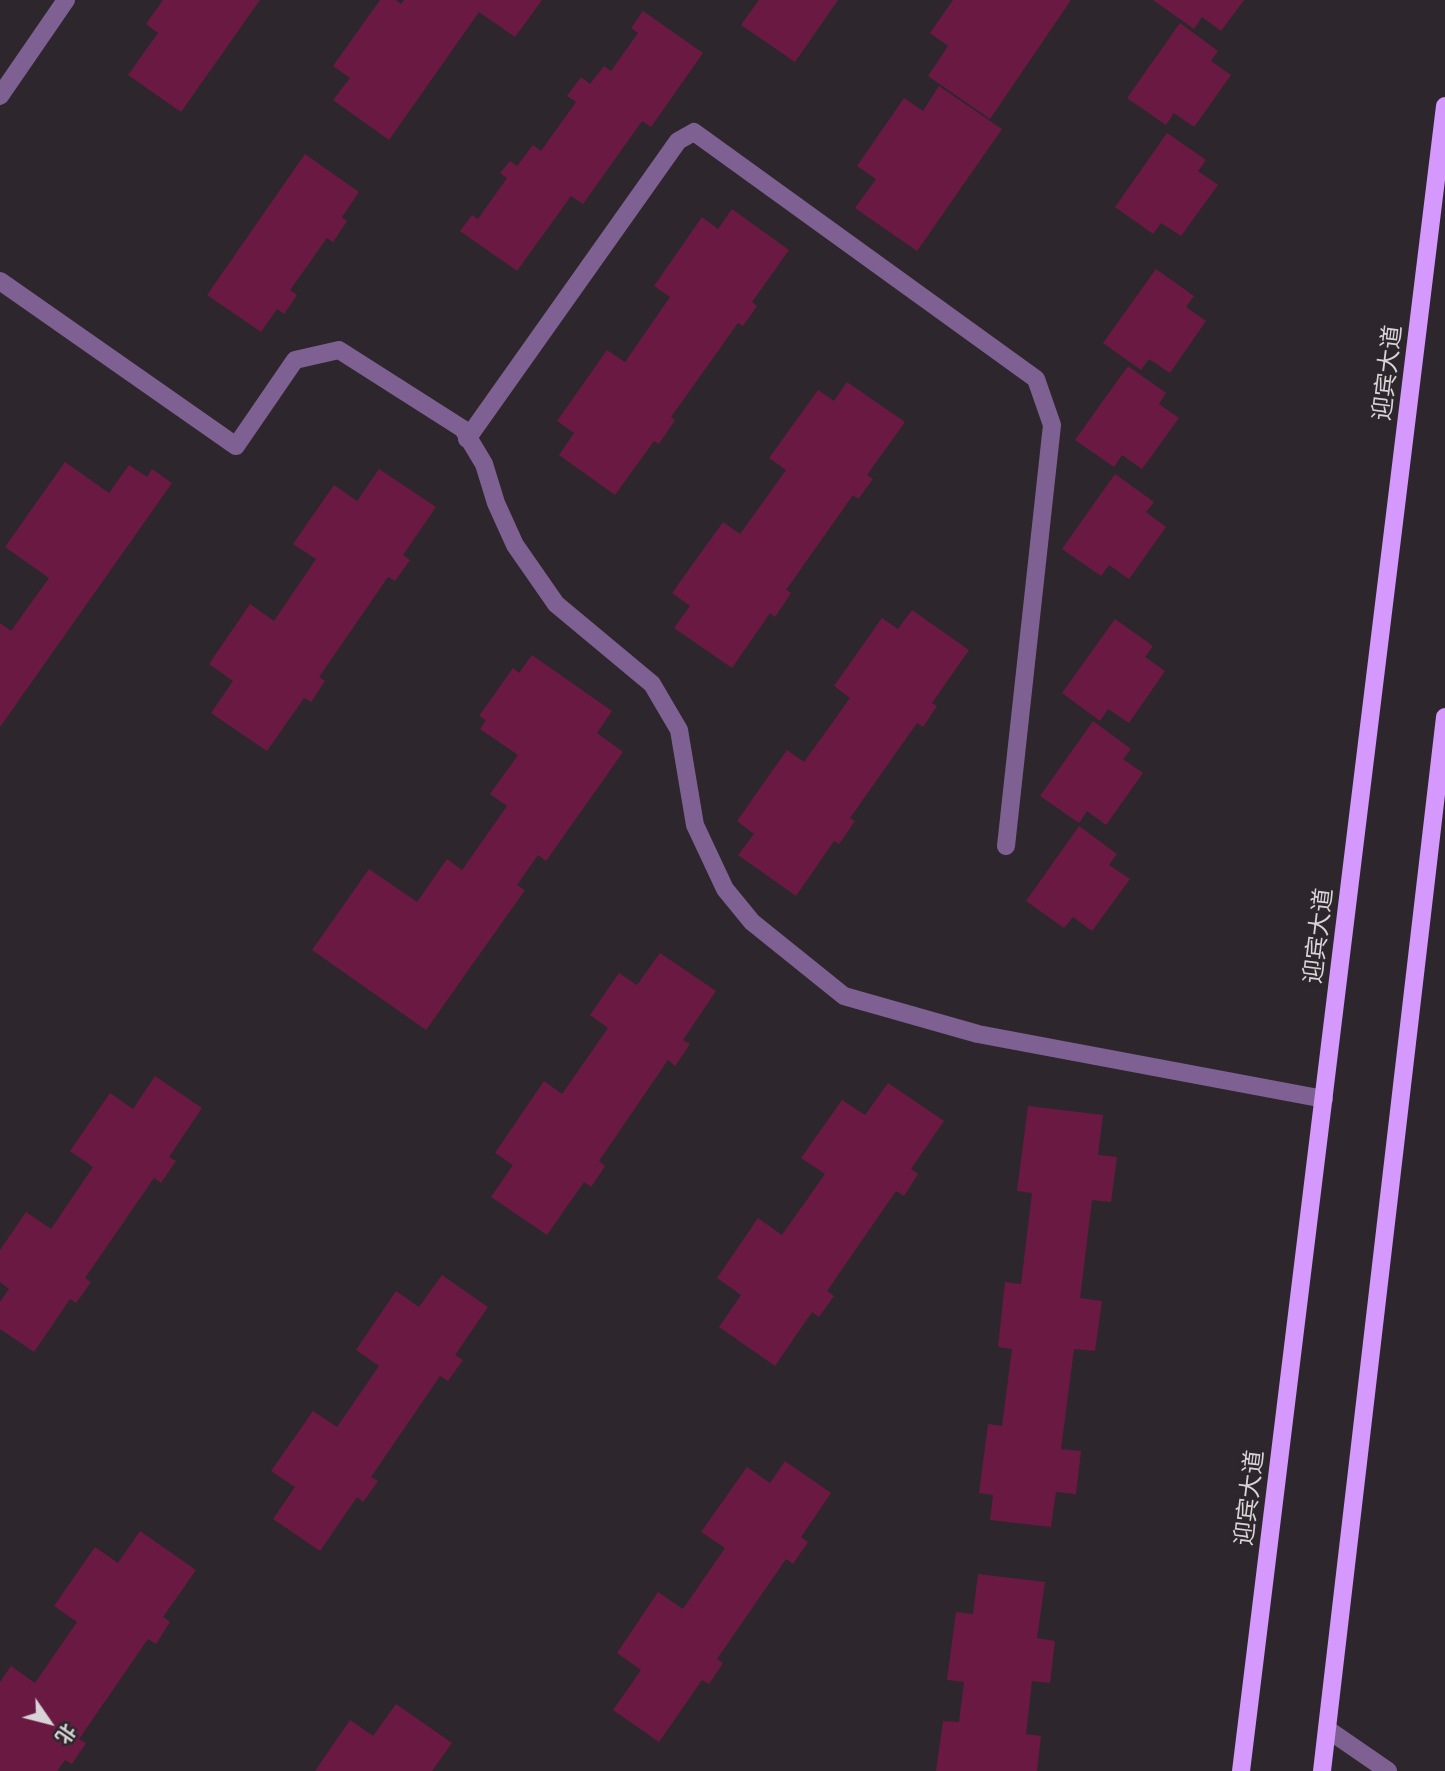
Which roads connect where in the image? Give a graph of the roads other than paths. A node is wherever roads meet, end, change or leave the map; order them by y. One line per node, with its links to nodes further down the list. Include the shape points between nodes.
1 (66, 0): 2 (street)
2 (0, 96)
3 (1445, 106): 8 (main road, 迎宾大道)
4 (0, 281): 5 (street, via 236,446 295,360 339,350 463,429)
5 (467, 439): 7 (street, via 678,141 694,132 1036,379 1052,425); 8 (street, via 484,464 515,545 556,604 652,684 679,730 695,825 725,889 752,922 844,996 978,1034)
6 (1445, 717): 9 (main road)
7 (1006, 846)
8 (1324, 1099): 10 (main road, 迎宾大道)
9 (1327, 1729): 11 (main road); 12 (street)
10 (1241, 1771)
11 (1322, 1771)
12 (1388, 1771)

